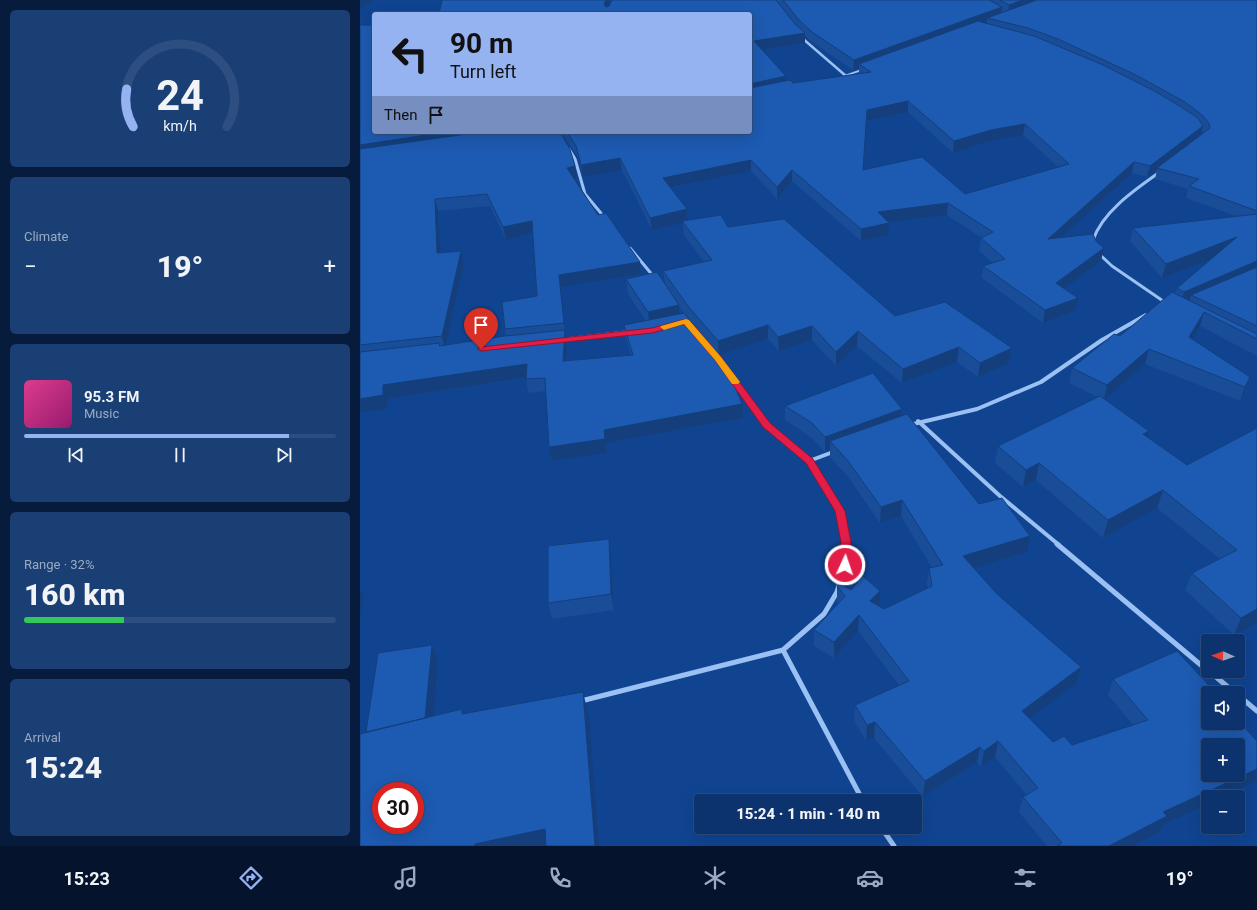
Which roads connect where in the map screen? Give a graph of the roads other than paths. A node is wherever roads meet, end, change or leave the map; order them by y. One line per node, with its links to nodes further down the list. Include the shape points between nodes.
1 (800, 36): 3 (street)
2 (870, 68): 3 (street)
3 (846, 76): 4 (street)
4 (835, 79)
5 (565, 143): 7 (street, via 576,159 585,194)
6 (1160, 171): 9 (street, via 1101,222 1093,236)
7 (609, 224)
8 (624, 242): 11 (street)
9 (1092, 244)
10 (1095, 248): 12 (street, via 1112,266)
11 (655, 278)
12 (1166, 303): 13 (street); 14 (street)
13 (1173, 306)
14 (1160, 307)
15 (1154, 310): 19 (street, via 1102,340 1041,382 977,409)
16 (637, 332): 17 (street)
17 (559, 340)
18 (727, 371): 22 (street, via 766,425)
19 (918, 421): 20 (street); 24 (street, via 1000,496)
20 (903, 427)
21 (838, 450): 22 (street)
22 (809, 461): 23 (street, via 840,511 846,542 845,565 837,592 824,614)
23 (782, 650): 28 (street); 30 (street)
24 (1201, 665)
25 (1217, 678): 26 (street)
26 (1226, 686)
27 (1245, 701): 29 (street)
28 (577, 702)
29 (1257, 711)
30 (858, 794)
31 (886, 834): 32 (street)
32 (894, 846)

